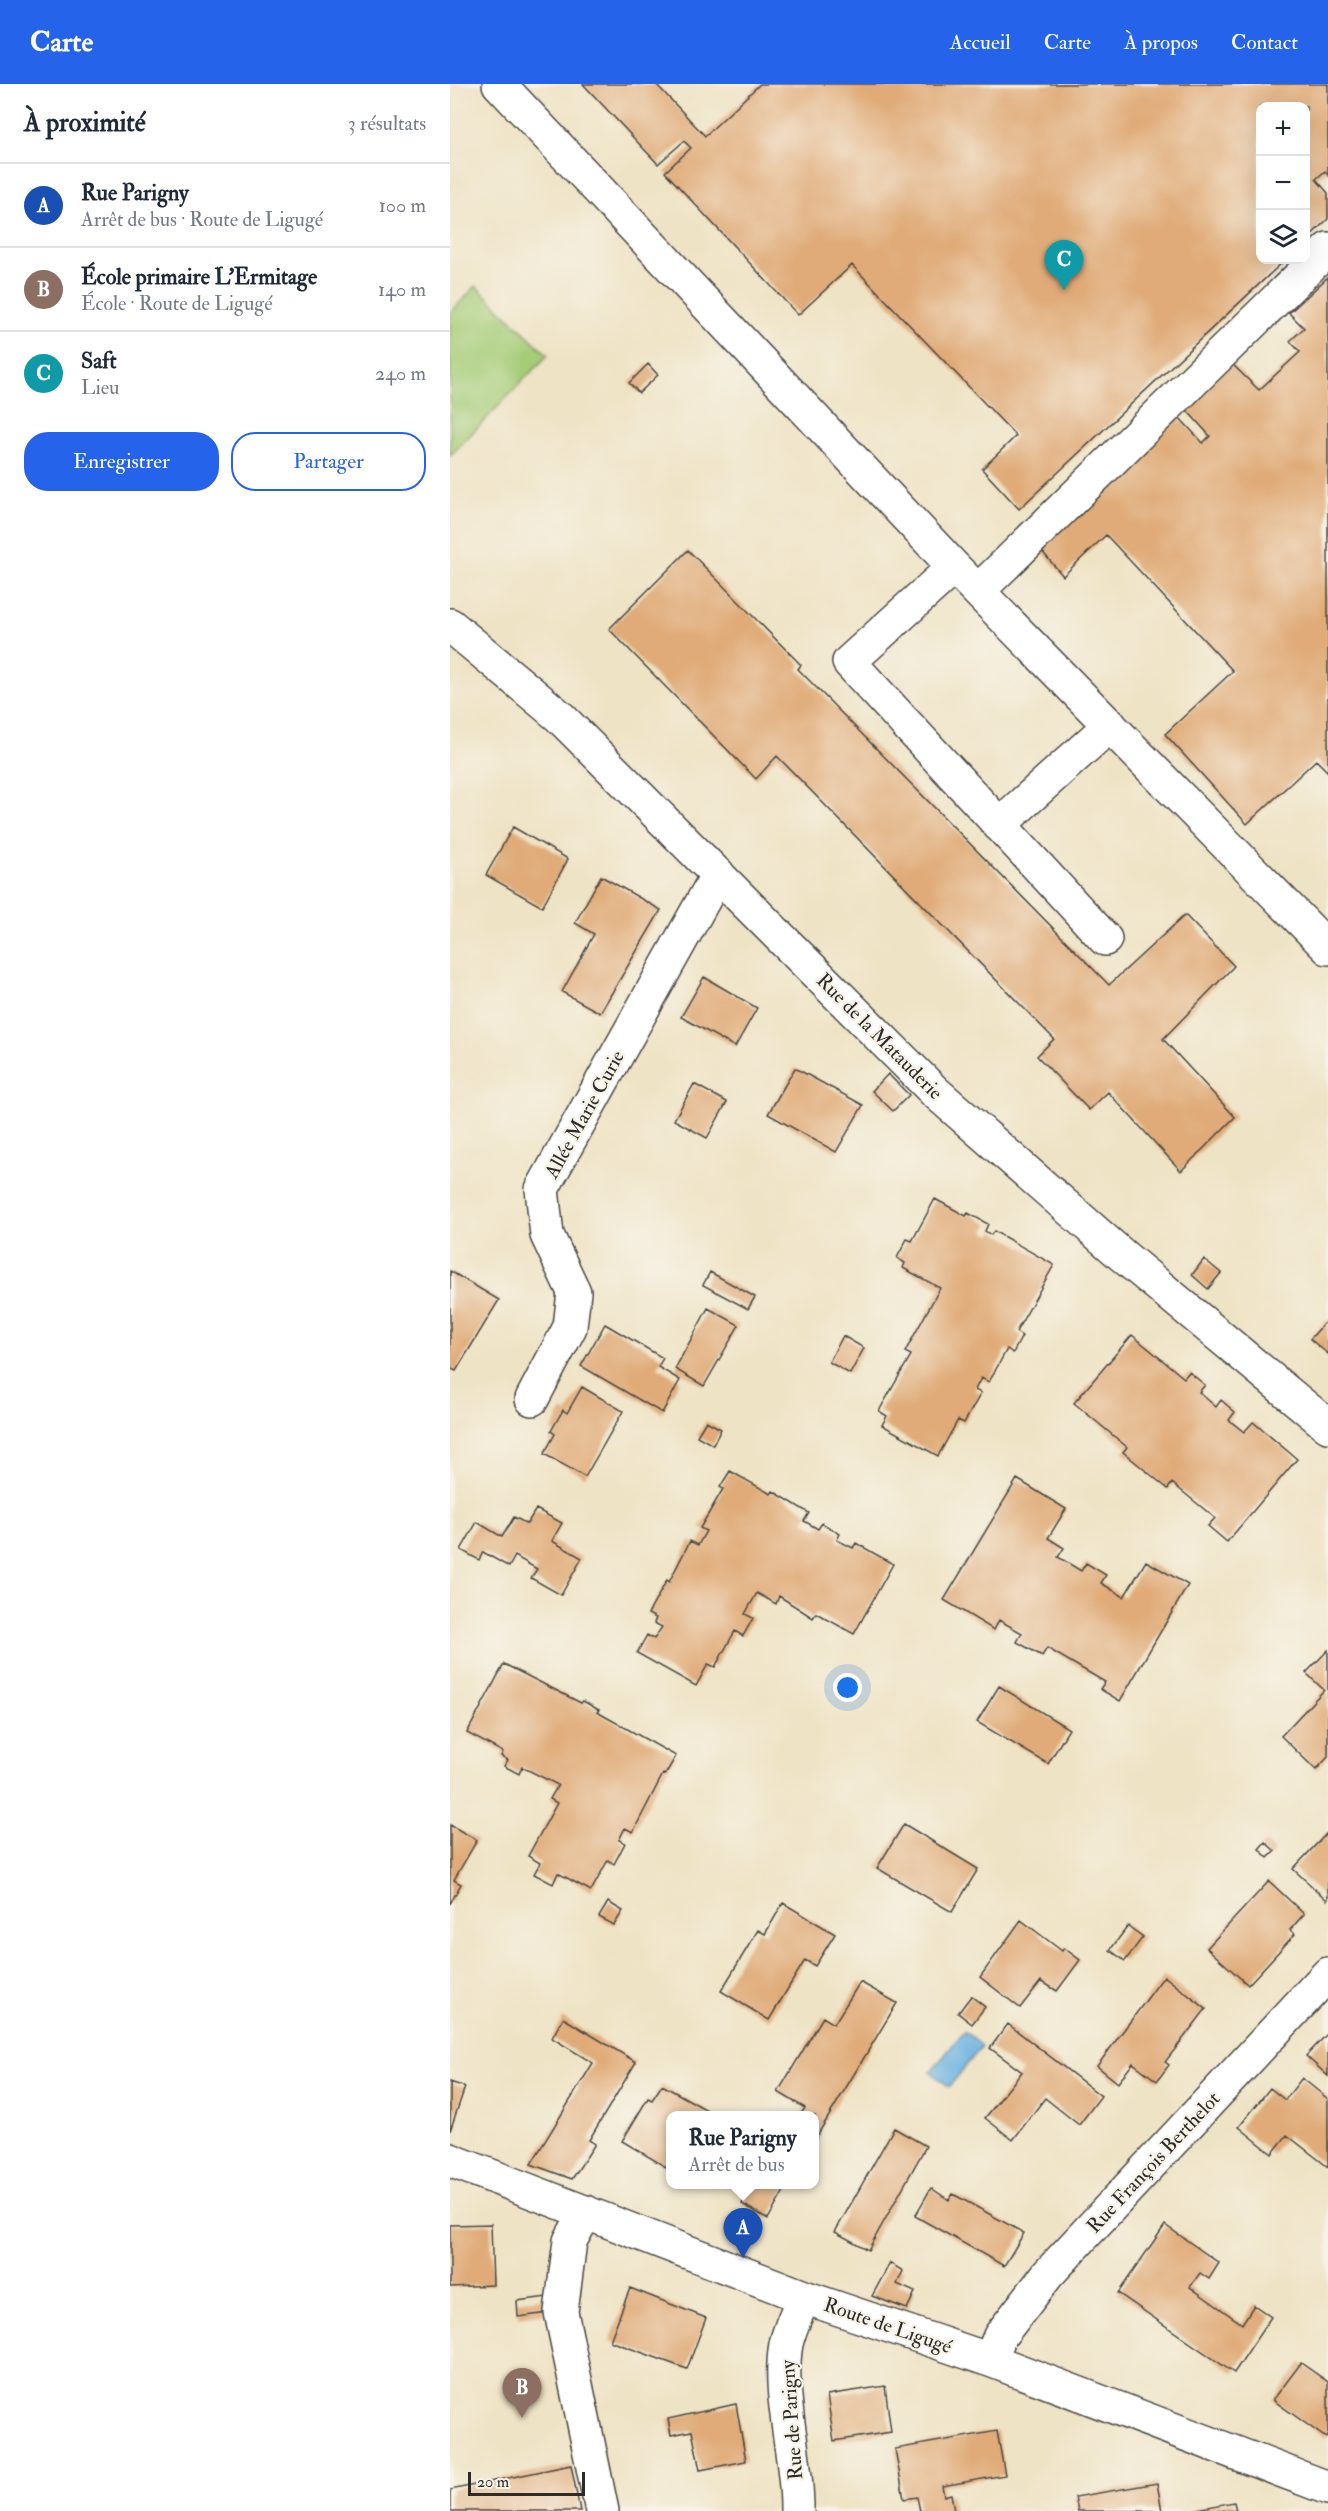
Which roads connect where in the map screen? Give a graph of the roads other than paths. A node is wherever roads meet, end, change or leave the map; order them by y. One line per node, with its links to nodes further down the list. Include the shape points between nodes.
1 (499, 84): 3 (street)
2 (1328, 249): 4 (street)
3 (954, 567): 4 (street); 7 (street, via 849,662)
4 (978, 591): 6 (street)
5 (450, 625): 8 (street, Rue de la Matauderie, via 560,717)
6 (1110, 725): 7 (street); 10 (street)
7 (999, 825): 9 (street)
8 (718, 874): 11 (street, Allée Marie Curie, via 542,1189 547,1235 574,1292 570,1327); 12 (street, Rue de la Matauderie, via 934,1091 1123,1256)
9 (1105, 939)
10 (1328, 948)
11 (532, 1399)
12 (1328, 1426)
13 (1328, 1974): 17 (street, Rue François Berthelot, via 1048,2274 1000,2336)
14 (450, 2160): 15 (street, Route de Ligugé)
15 (586, 2212): 16 (street, Route de Ligugé); 19 (street, via 570,2241 561,2312)
16 (804, 2297): 17 (street, Route de Ligugé); 20 (street, Rue de Parigny, via 793,2320 785,2356)
17 (990, 2360): 18 (street, Route de Ligugé)
18 (1328, 2488)
19 (602, 2511)
20 (797, 2511)

